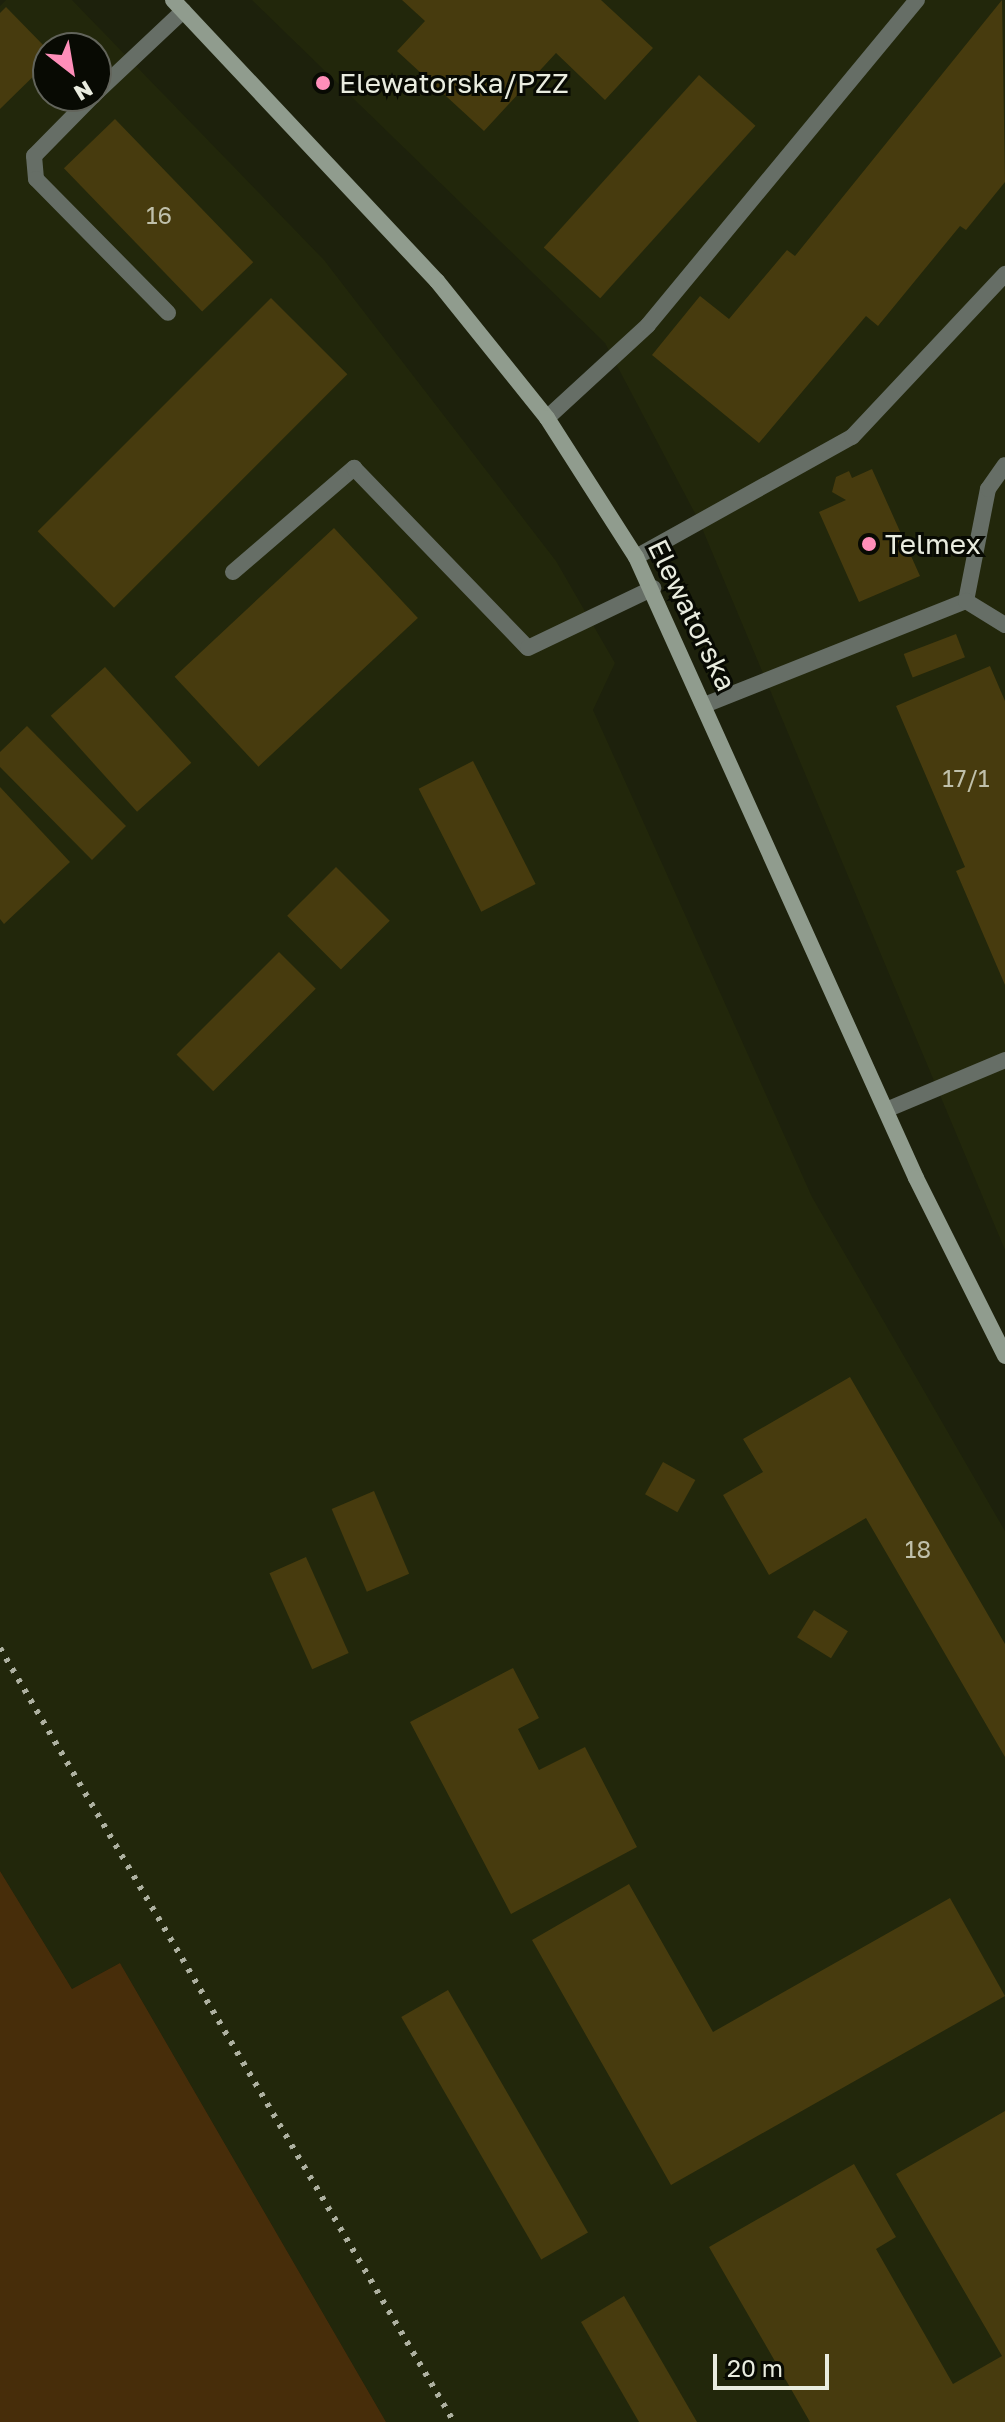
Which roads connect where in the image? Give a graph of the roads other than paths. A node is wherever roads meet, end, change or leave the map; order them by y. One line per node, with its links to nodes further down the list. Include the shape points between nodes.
1 (917, 0): 7 (lane, via 648,325)
2 (178, 5): 3 (lane); 7 (street, Elewatorska, via 437,281)
3 (112, 77)
4 (78, 112): 6 (lane, via 34,156 36,179)
5 (1005, 274): 9 (lane, via 852,437)
6 (168, 313)
7 (547, 418): 9 (street, Elewatorska)
8 (1005, 465): 12 (lane, via 988,489)
9 (636, 557): 11 (street, Elewatorska)
10 (233, 572): 11 (lane, via 354,468 528,648)
11 (653, 588): 14 (street, Elewatorska)
12 (966, 601): 13 (lane); 14 (lane)
13 (1005, 625)
14 (707, 704): 16 (street, Elewatorska)
15 (1005, 1060): 16 (lane)
16 (886, 1110): 17 (street, Elewatorska)
17 (1005, 1356)

